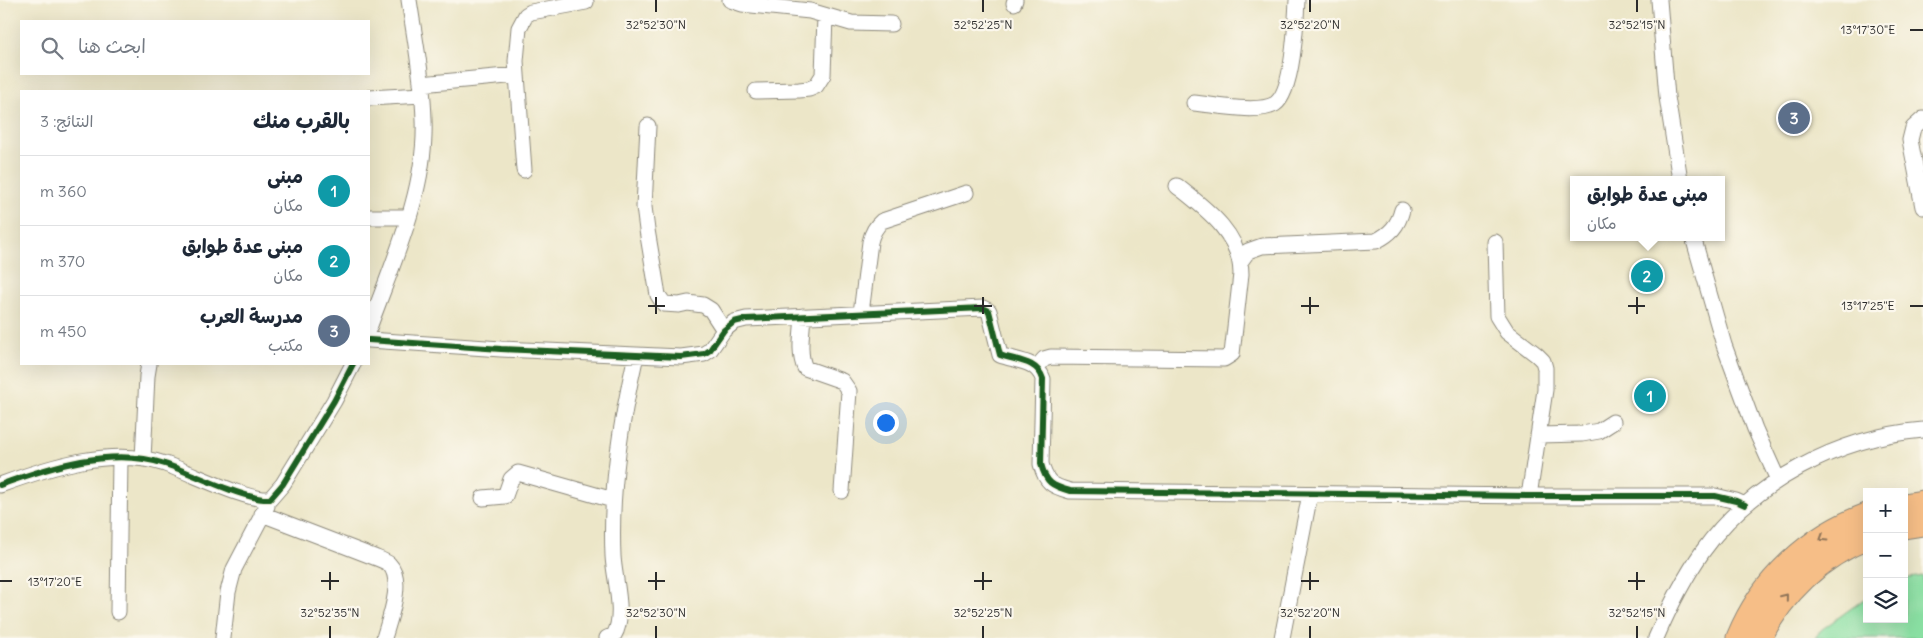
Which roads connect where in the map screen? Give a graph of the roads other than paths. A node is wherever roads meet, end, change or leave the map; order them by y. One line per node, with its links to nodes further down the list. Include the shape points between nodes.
1 (409, 0): 9 (street)
2 (730, 0): 6 (street)
3 (1297, 0): 12 (street, via 1288,81 1283,96 1275,104 1254,108)
4 (1659, 0): 16 (street, via 1667,97)
5 (586, 2): 8 (street, via 526,14 519,28)
6 (825, 16): 7 (street, via 851,23); 10 (street, via 823,75 816,86 799,90)
7 (891, 24)
8 (517, 75): 9 (street); 15 (street)
9 (422, 90): 11 (street); 22 (street, via 423,145 420,172)
10 (756, 91)
11 (370, 98)
12 (1194, 104)
13 (1923, 119): 19 (street, via 1913,128 1910,140)
14 (648, 126): 29 (street, via 644,207 658,295 664,304 707,307)
15 (524, 170)
16 (1679, 176)
17 (1178, 186): 25 (street, via 1219,221)
18 (966, 193): 26 (street, via 882,221 876,226 870,242)
19 (1923, 207)
20 (1402, 210): 25 (street, via 1396,226 1376,241 1262,246 1248,250)
21 (370, 217): 22 (street)
22 (408, 217): 28 (street)
23 (1694, 241): 40 (street, via 1724,345)
24 (1494, 242): 37 (street, via 1497,316 1507,332 1537,355 1545,368)
25 (1240, 262): 34 (street, via 1234,346 1229,357 1051,356)
26 (861, 313): 27 (street); 34 (street, via 983,308 989,311 1000,355)
27 (803, 316): 29 (street, via 746,319 734,322); 42 (street, via 802,362 805,368 842,380 849,391)
28 (370, 325)
29 (724, 330): 31 (street, via 704,354 681,357)
30 (370, 340): 31 (street)
31 (636, 355): 47 (street)
32 (149, 365): 39 (street)
33 (352, 365): 46 (street, via 283,484)
34 (1037, 367): 43 (street, via 1043,378 1041,464 1044,477 1059,488 1070,491)
35 (1613, 422): 37 (street, via 1599,431)
36 (1923, 430): 40 (street, via 1893,434 1845,448)
37 (1538, 434): 44 (street)
38 (120, 458): 39 (street); 41 (street, via 70,462); 56 (street)
39 (143, 459): 46 (street, via 260,499)
40 (1778, 480): 49 (street)
41 (0, 485)
42 (842, 491)
43 (1310, 494): 44 (street); 60 (street)
44 (1529, 496): 49 (street, via 1715,496)
45 (483, 498): 47 (street, via 505,496 511,479 518,473)
46 (270, 499): 51 (street)
47 (613, 500): 59 (street, via 613,555 620,619 614,635)
48 (1923, 504): 50 (highway)
49 (1745, 505): 61 (street, via 1702,552)
50 (1908, 506)
51 (262, 514): 57 (street, via 234,569); 58 (street, via 388,564 394,578 395,601)
52 (1863, 518): 62 (highway, one-way to 62, via 1821,539 1788,565 1762,596)
53 (1923, 523): 54 (highway)
54 (1908, 525)
55 (1863, 539): 63 (highway, one-way to 55, via 1774,611 1798,583 1843,548)
56 (118, 612)
57 (223, 638)
58 (384, 638)
59 (607, 638)
60 (1282, 638)
61 (1656, 638)
62 (1739, 638)
63 (1759, 638)

